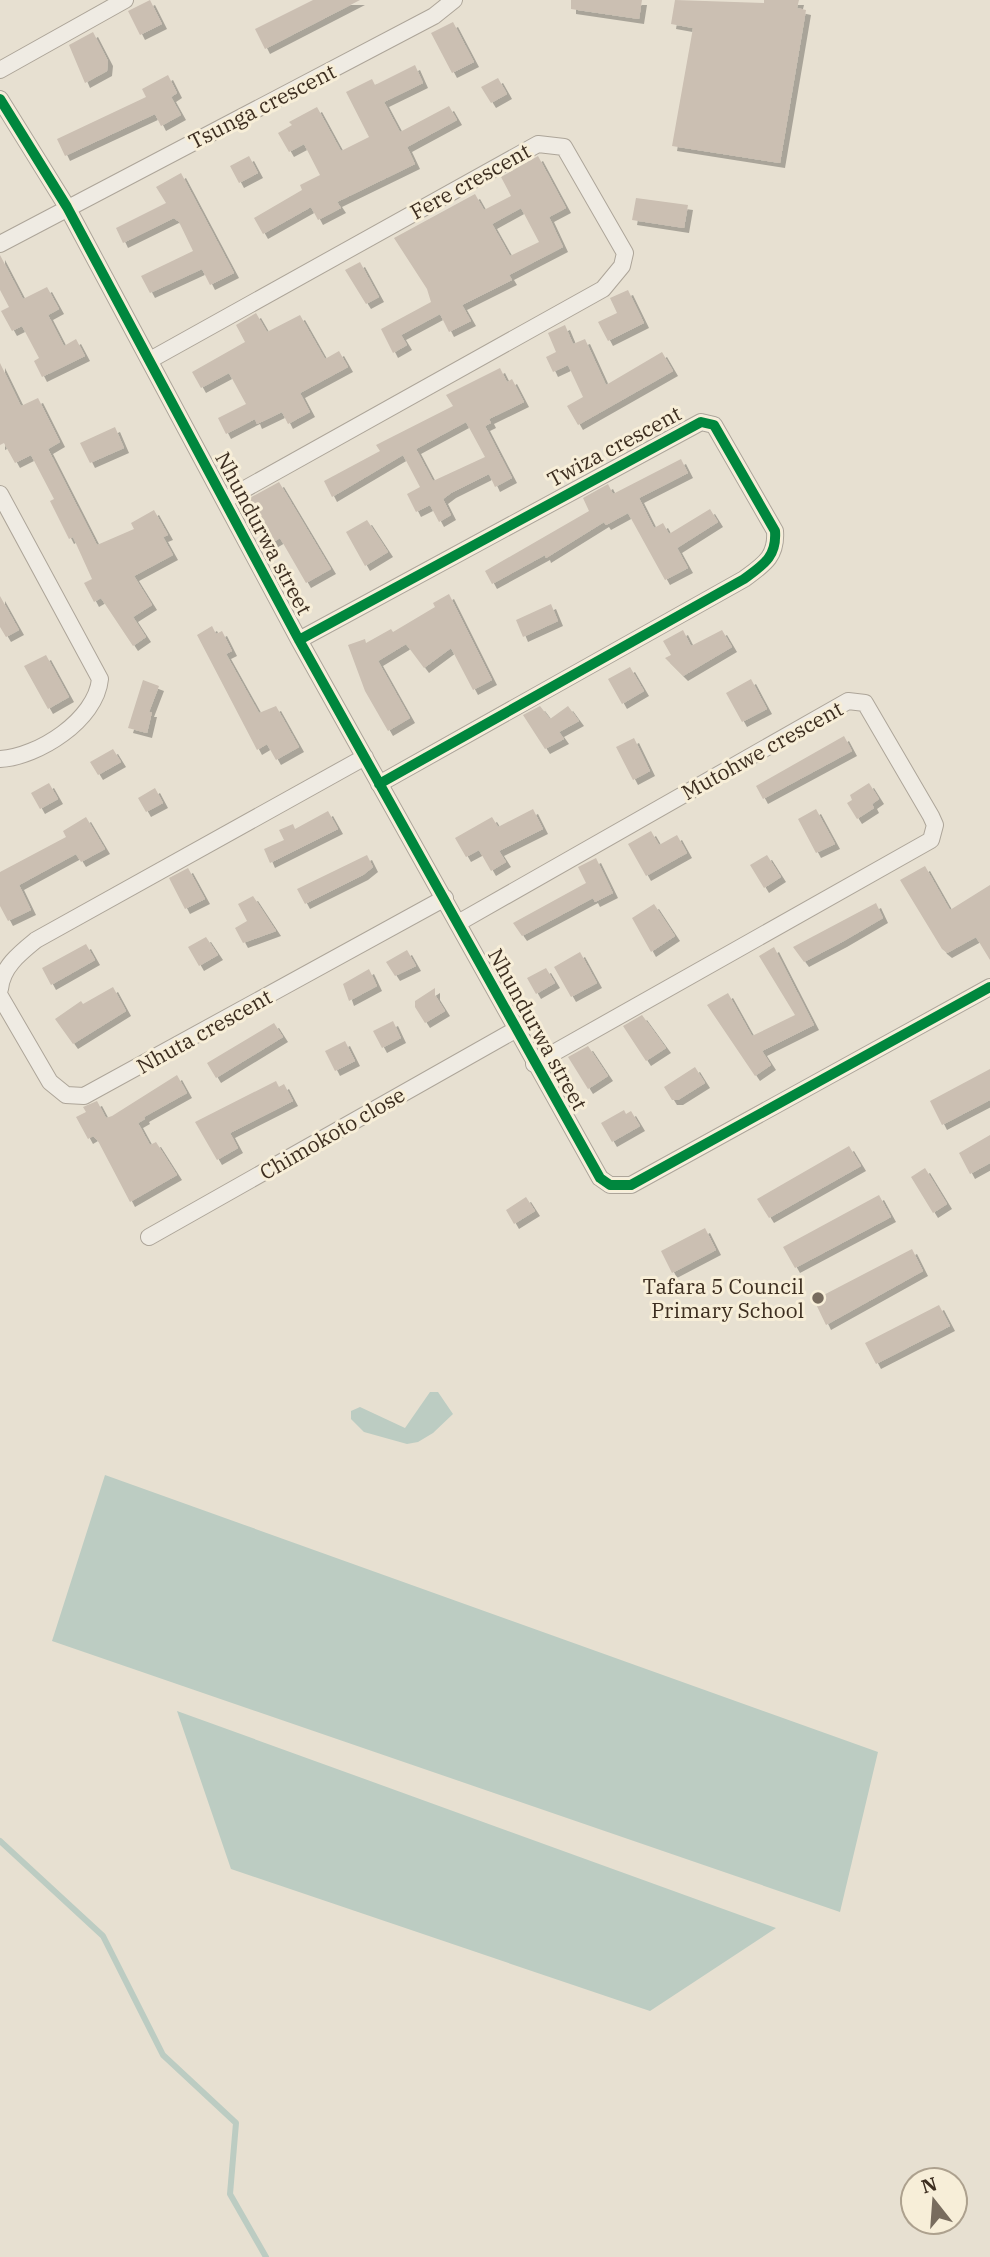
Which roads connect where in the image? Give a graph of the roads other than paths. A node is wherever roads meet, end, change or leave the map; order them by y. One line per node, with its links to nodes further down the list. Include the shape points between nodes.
1 (125, 0): 3 (street)
2 (454, 0): 5 (street, Tsunga crescent, via 434,16)
3 (0, 70)
4 (0, 99): 5 (street, Nhundurwa street)
5 (67, 207): 6 (street, Tsunga crescent); 7 (street, Nhundurwa street)
6 (0, 244)
7 (150, 360): 9 (street, Nhundurwa street); 9 (street, Fere crescent, via 538,144 564,147 625,253 622,266 603,289)
8 (0, 494): 12 (street, via 100,679 93,702 72,726 35,750)
9 (225, 500): 10 (street, Nhundurwa street)
10 (299, 640): 11 (street, Nhundurwa street); 13 (street, Twiza crescent, via 701,422 714,425 775,531 776,546 768,562 744,579)
11 (365, 757): 13 (street, Nhundurwa street); 17 (street, via 36,940 1,976)
12 (0, 759)
13 (379, 784): 14 (street, Nhundurwa street)
14 (445, 898): 15 (street, Nhundurwa street); 18 (street, Nhuta crescent, via 84,1096 66,1095 50,1082)
15 (458, 923): 19 (street, Nhundurwa street); 20 (street, Mutohwe crescent, via 848,701 865,703 931,816 935,825 931,839)
16 (990, 987): 20 (street, Nhundurwa street, via 631,1185 610,1185 600,1178)
17 (0, 989)
18 (0, 996)
19 (514, 1030): 20 (street, Nhundurwa street); 21 (street, Chimokoto close)
20 (534, 1064)
21 (149, 1237)

